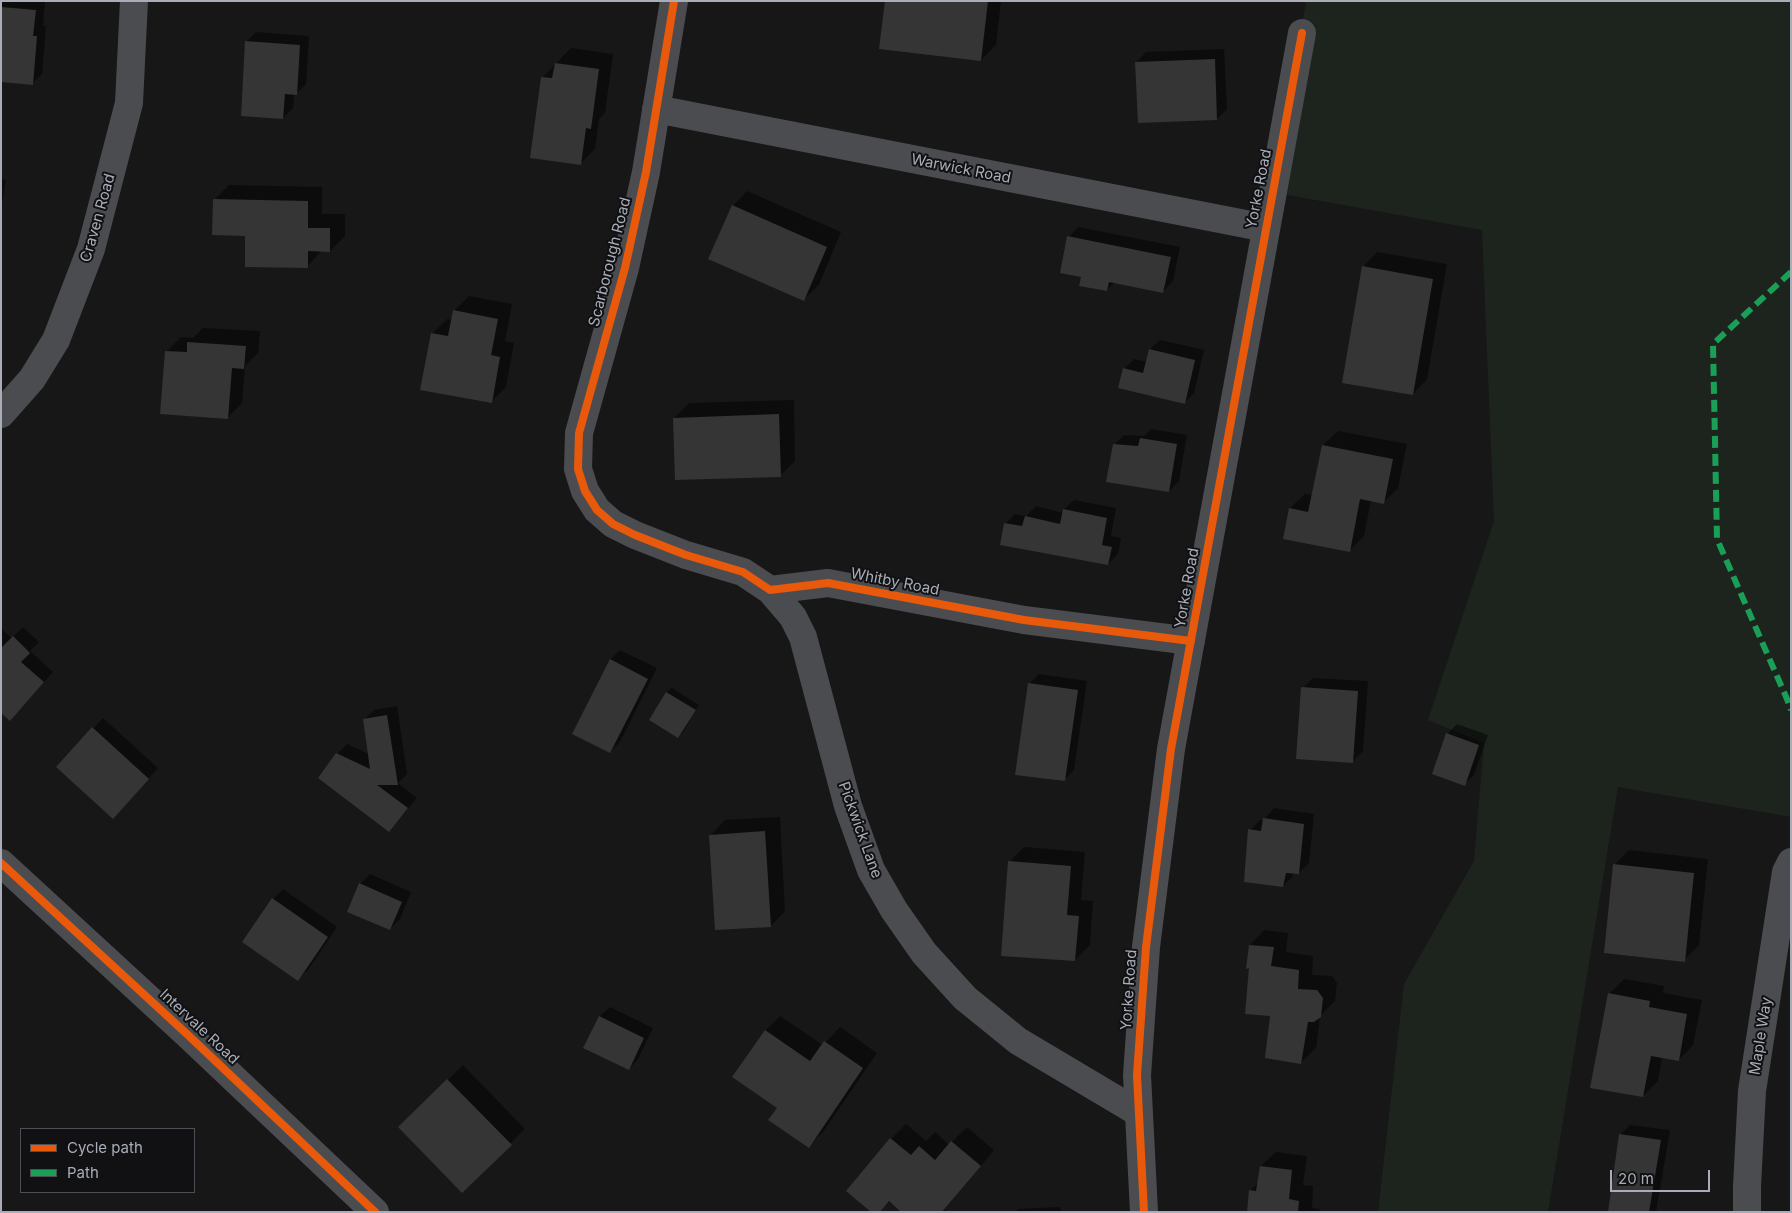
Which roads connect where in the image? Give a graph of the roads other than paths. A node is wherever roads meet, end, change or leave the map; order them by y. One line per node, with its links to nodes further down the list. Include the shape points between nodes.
1 (134, 1): 6 (street, Craven Road, via 129,103 91,249 56,340 32,379)
2 (674, 1): 4 (street, Scarborough Road)
3 (1302, 33): 5 (street, Yorke Road)
4 (656, 109): 5 (street, Warwick Road); 7 (street, Scarborough Road, via 625,268 580,433 578,469 585,491 597,510 612,524 686,555 743,572)
5 (1266, 228): 8 (street, Yorke Road)
6 (1, 414)
7 (770, 590): 8 (street, Whitby Road, via 828,583 1024,620); 11 (street, Pickwick Lane, via 793,617 803,637 848,806 871,870 894,910 924,952 965,998 1018,1042)
8 (1191, 641): 11 (street, Yorke Road, via 1172,749 1146,947 1137,1075)
9 (1791, 862): 14 (street, Maple Way, via 1786,872 1752,1091)
10 (1, 863): 12 (street, Intervale Road)
11 (1139, 1113): 13 (street, Yorke Road)
12 (375, 1212)
13 (1144, 1212)
14 (1747, 1212)

